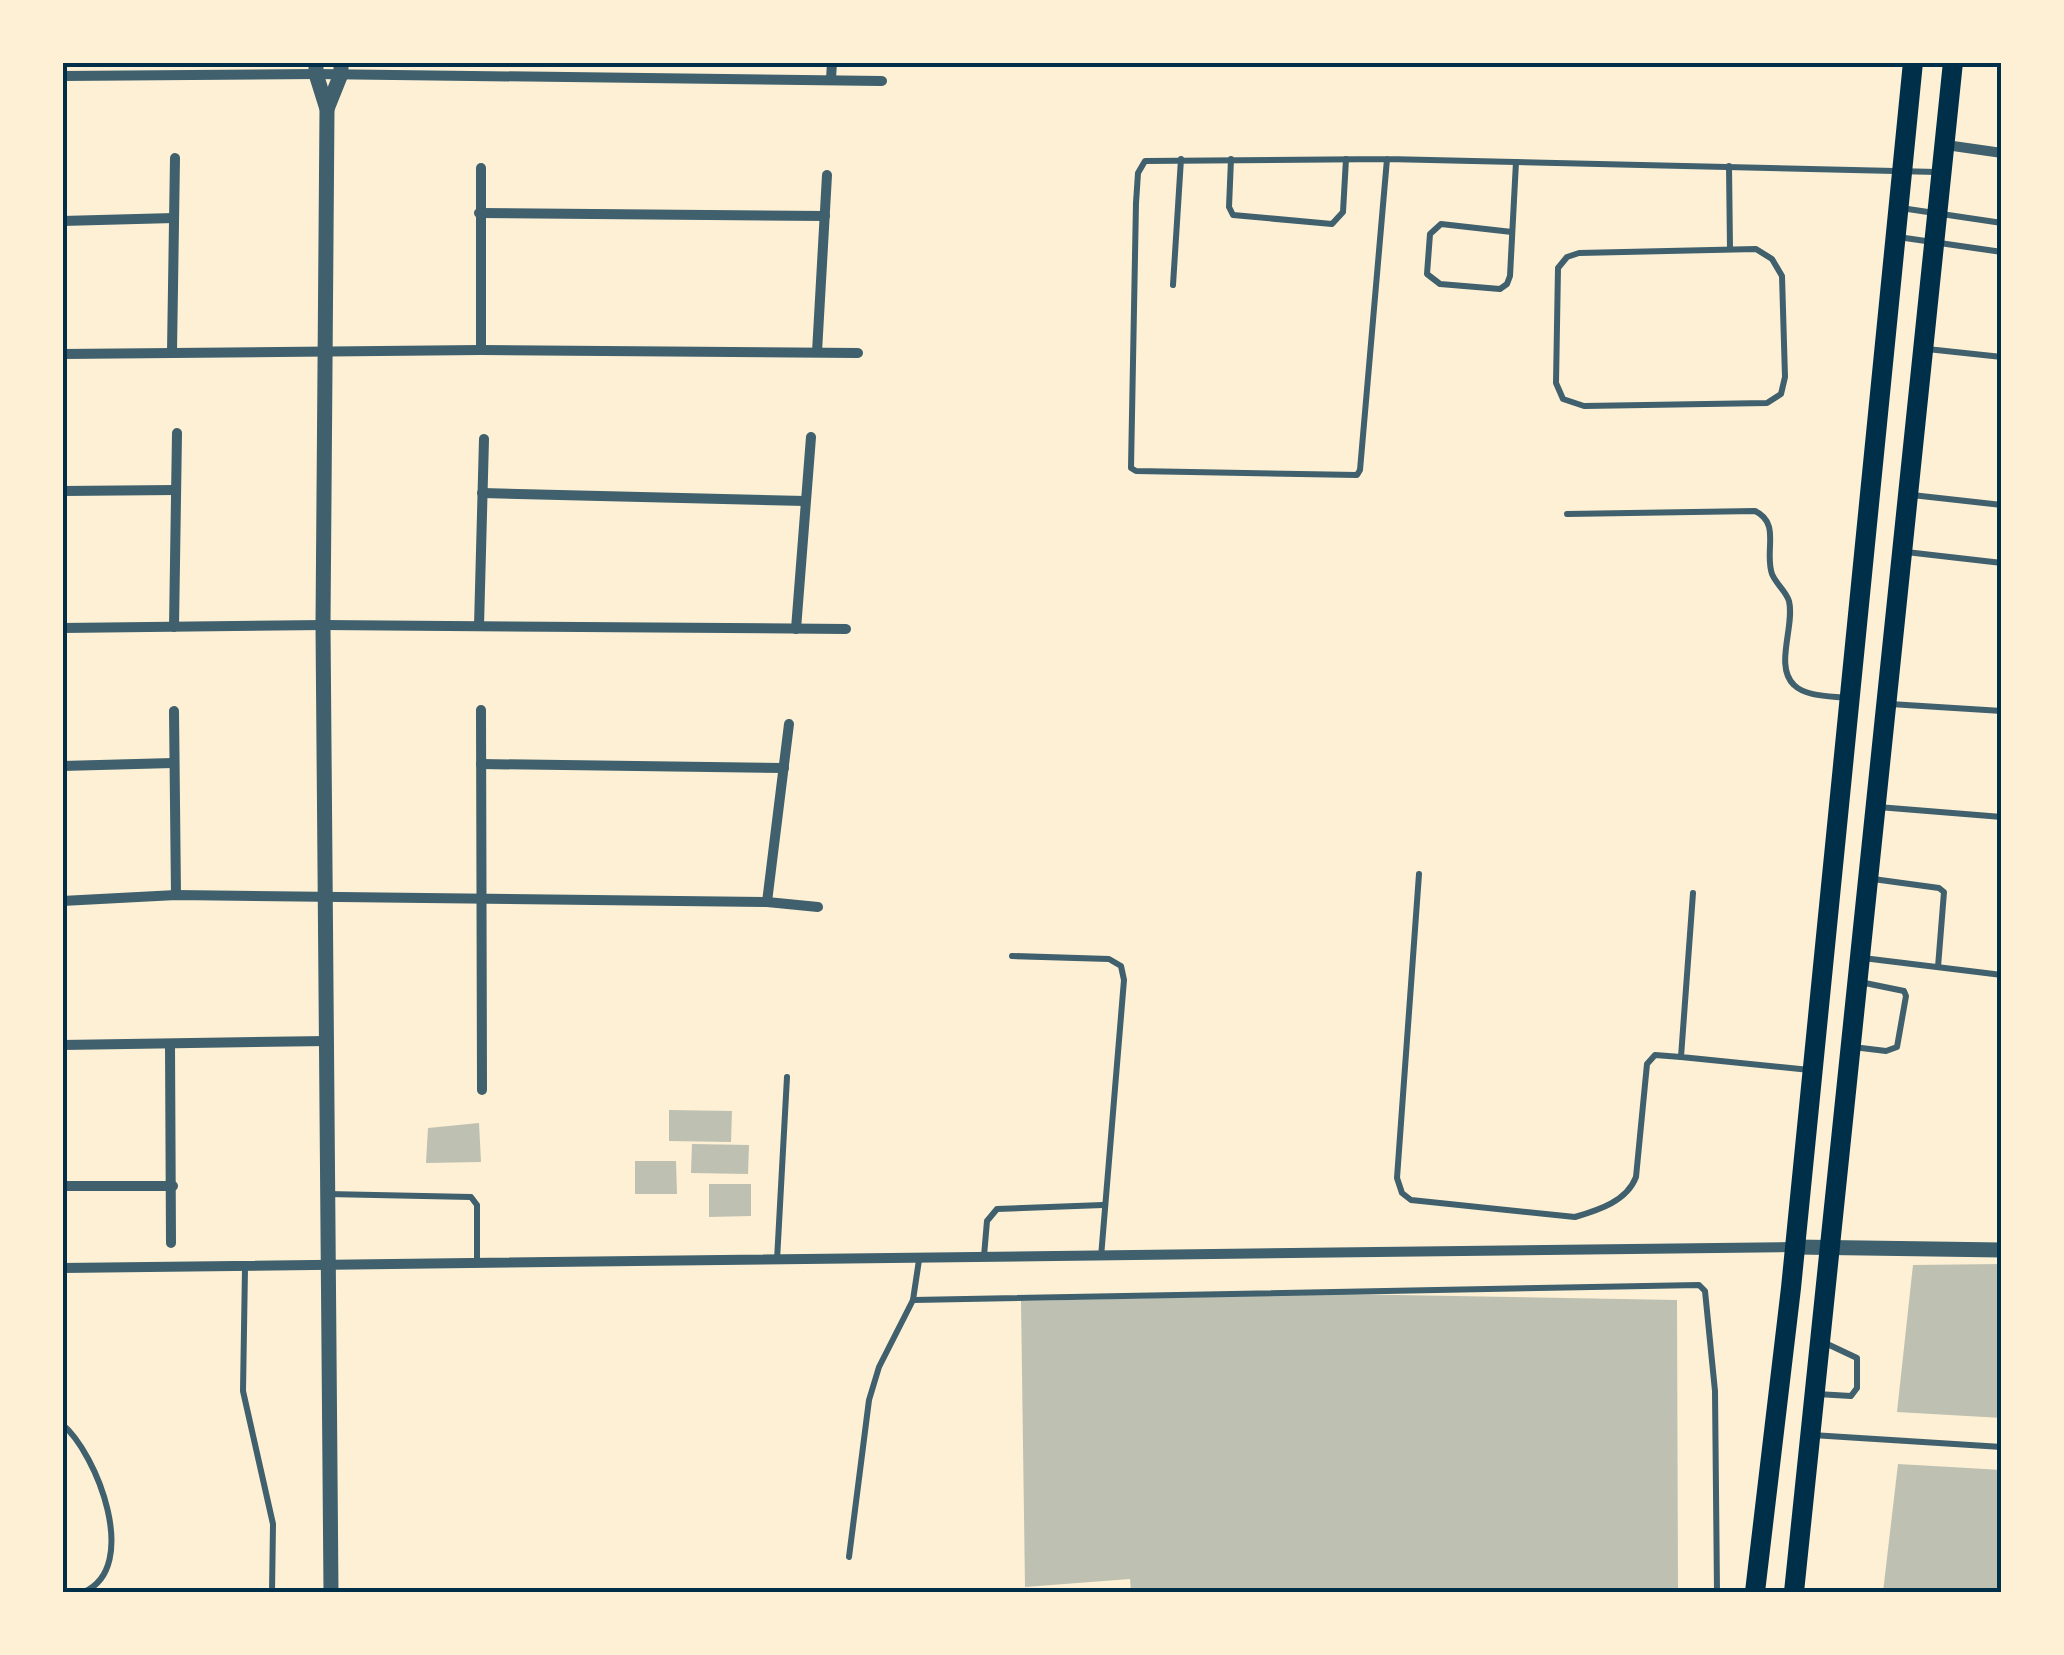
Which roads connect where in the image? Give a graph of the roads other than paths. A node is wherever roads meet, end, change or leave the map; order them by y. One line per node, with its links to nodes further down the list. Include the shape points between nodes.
1 (174, 62): 8 (street)
2 (478, 62): 10 (street)
3 (832, 62): 11 (street)
4 (1913, 62): 24 (main road)
5 (1954, 62): 14 (main road)
6 (316, 68): 7 (street); 8 (street); 13 (street)
7 (341, 68): 10 (street); 13 (street)
8 (173, 75): 9 (street)
9 (62, 76)
10 (478, 76): 11 (street)
11 (831, 78): 12 (street)
12 (882, 81)
13 (327, 109): 44 (street)
14 (1946, 145): 15 (street); 25 (main road)
15 (2002, 152)
16 (175, 158): 31 (street)
17 (1231, 159): 18 (lane); 18 (lane, via 1233,216 1332,224 1343,212); 20 (lane)
18 (1346, 159): 19 (lane)
19 (1387, 159): 20 (lane, via 1360,470 1351,477 1131,468 1138,172 1145,161); 21 (lane)
20 (1181, 160): 39 (lane)
21 (1516, 162): 22 (lane); 34 (lane)
22 (1729, 166): 24 (lane); 37 (lane)
23 (481, 168): 29 (street)
24 (1903, 169): 25 (lane); 27 (main road)
25 (1943, 172): 28 (main road)
26 (827, 174): 30 (street)
27 (1900, 208): 28 (lane); 35 (main road)
28 (1940, 212): 33 (lane); 36 (main road)
29 (479, 213): 30 (street); 41 (street)
30 (826, 216): 43 (street)
31 (174, 218): 32 (street); 42 (street)
32 (62, 220)
33 (2002, 223)
34 (1512, 232): 34 (lane, via 1441,224 1430,234 1427,274 1440,284 1500,289 1510,276)
35 (1897, 237): 36 (lane); 66 (main road)
36 (1937, 243): 38 (lane); 40 (main road)
37 (1730, 249): 37 (lane, via 1756,249 1782,276 1781,394 1767,403 1584,406 1563,399 1556,383 1558,268 1567,257)
38 (2002, 252)
39 (1173, 285)
40 (1926, 348): 47 (lane); 54 (main road)
41 (481, 350): 43 (street); 44 (street)
42 (172, 352): 44 (street); 46 (street)
43 (817, 352): 45 (street)
44 (326, 353): 60 (street)
45 (858, 353)
46 (62, 354)
47 (2002, 357)
48 (177, 433): 51 (street)
49 (811, 437): 55 (street)
50 (484, 439): 53 (street)
51 (176, 490): 52 (street); 62 (street)
52 (62, 491)
53 (482, 493): 55 (street); 61 (street)
54 (1910, 494): 56 (lane); 58 (main road)
55 (805, 501): 64 (street)
56 (2002, 505)
57 (1568, 514): 66 (lane, via 1766,516 1773,577 1788,599 1791,683 1802,691)
58 (1904, 552): 59 (lane); 67 (main road)
59 (2002, 563)
60 (323, 625): 61 (street); 62 (street); 82 (street)
61 (480, 626): 64 (street)
62 (174, 627): 63 (street)
63 (62, 628)
64 (796, 628): 65 (street)
65 (846, 629)
66 (1850, 698): 97 (main road)
67 (1889, 704): 70 (lane); 76 (main road)
68 (481, 710): 73 (street)
69 (174, 711): 72 (street)
70 (2002, 712)
71 (790, 724): 75 (street)
72 (173, 763): 74 (street); 81 (street)
73 (481, 764): 75 (street); 83 (street)
74 (62, 766)
75 (784, 768): 85 (street)
76 (1878, 807): 77 (lane); 79 (main road)
77 (2002, 817)
78 (1419, 874): 96 (lane, via 1397,1178 1411,1200 1575,1217 1600,1210 1631,1190 1636,1177 1647,1064 1655,1055)
79 (1870, 879): 88 (main road); 89 (lane, via 1944,892)
80 (1693, 893): 96 (lane)
81 (176, 895): 82 (street); 84 (street)
82 (325, 898): 83 (street); 92 (street)
83 (481, 898): 85 (street); 99 (street)
84 (62, 901)
85 (767, 902): 86 (street)
86 (818, 907)
87 (1012, 956): 103 (lane, via 1109,959 1121,966)
88 (1862, 958): 89 (lane); 91 (main road)
89 (1938, 967): 90 (lane)
90 (2002, 974)
91 (1859, 982): 95 (main road); 95 (lane, via 1906,996 1897,1048)
92 (327, 1041): 93 (street); 102 (street)
93 (170, 1044): 94 (street); 101 (street)
94 (62, 1045)
95 (1852, 1047): 106 (main road)
96 (1681, 1056): 97 (lane)
97 (1813, 1070): 105 (main road)
98 (786, 1077): 111 (lane)
99 (482, 1090)
100 (62, 1186): 101 (street)
101 (173, 1186): 104 (street)
102 (326, 1194): 112 (lane, via 471,1196 477,1204); 113 (street)
103 (1104, 1205): 108 (lane); 109 (lane, via 997,1208 987,1221)
104 (171, 1242)
105 (1796, 1247): 106 (street); 108 (street); 127 (main road)
106 (1831, 1248): 107 (street); 117 (main road)
107 (2002, 1250)
108 (1101, 1257): 109 (street)
109 (984, 1259): 110 (street)
110 (919, 1260): 111 (street); 116 (lane)
111 (777, 1262): 112 (street)
112 (477, 1265): 113 (street)
113 (328, 1267): 114 (street); 125 (street)
114 (245, 1268): 115 (street); 124 (lane, via 243,1391 273,1524)
115 (66, 1271)
116 (913, 1300): 122 (lane, via 869,1400); 126 (lane, via 1700,1285 1716,1391)
117 (1822, 1342): 118 (main road); 118 (lane, via 1857,1358 1857,1388 1851,1396)
118 (1816, 1394): 120 (main road)
119 (62, 1424): 123 (lane, via 96,1470 109,1518 112,1548 105,1570)
120 (1811, 1434): 121 (lane); 128 (main road)
121 (2002, 1447)
122 (849, 1557)
123 (84, 1592)
124 (272, 1592)
125 (330, 1592)
126 (1717, 1592)
127 (1754, 1592)
128 (1794, 1592)

